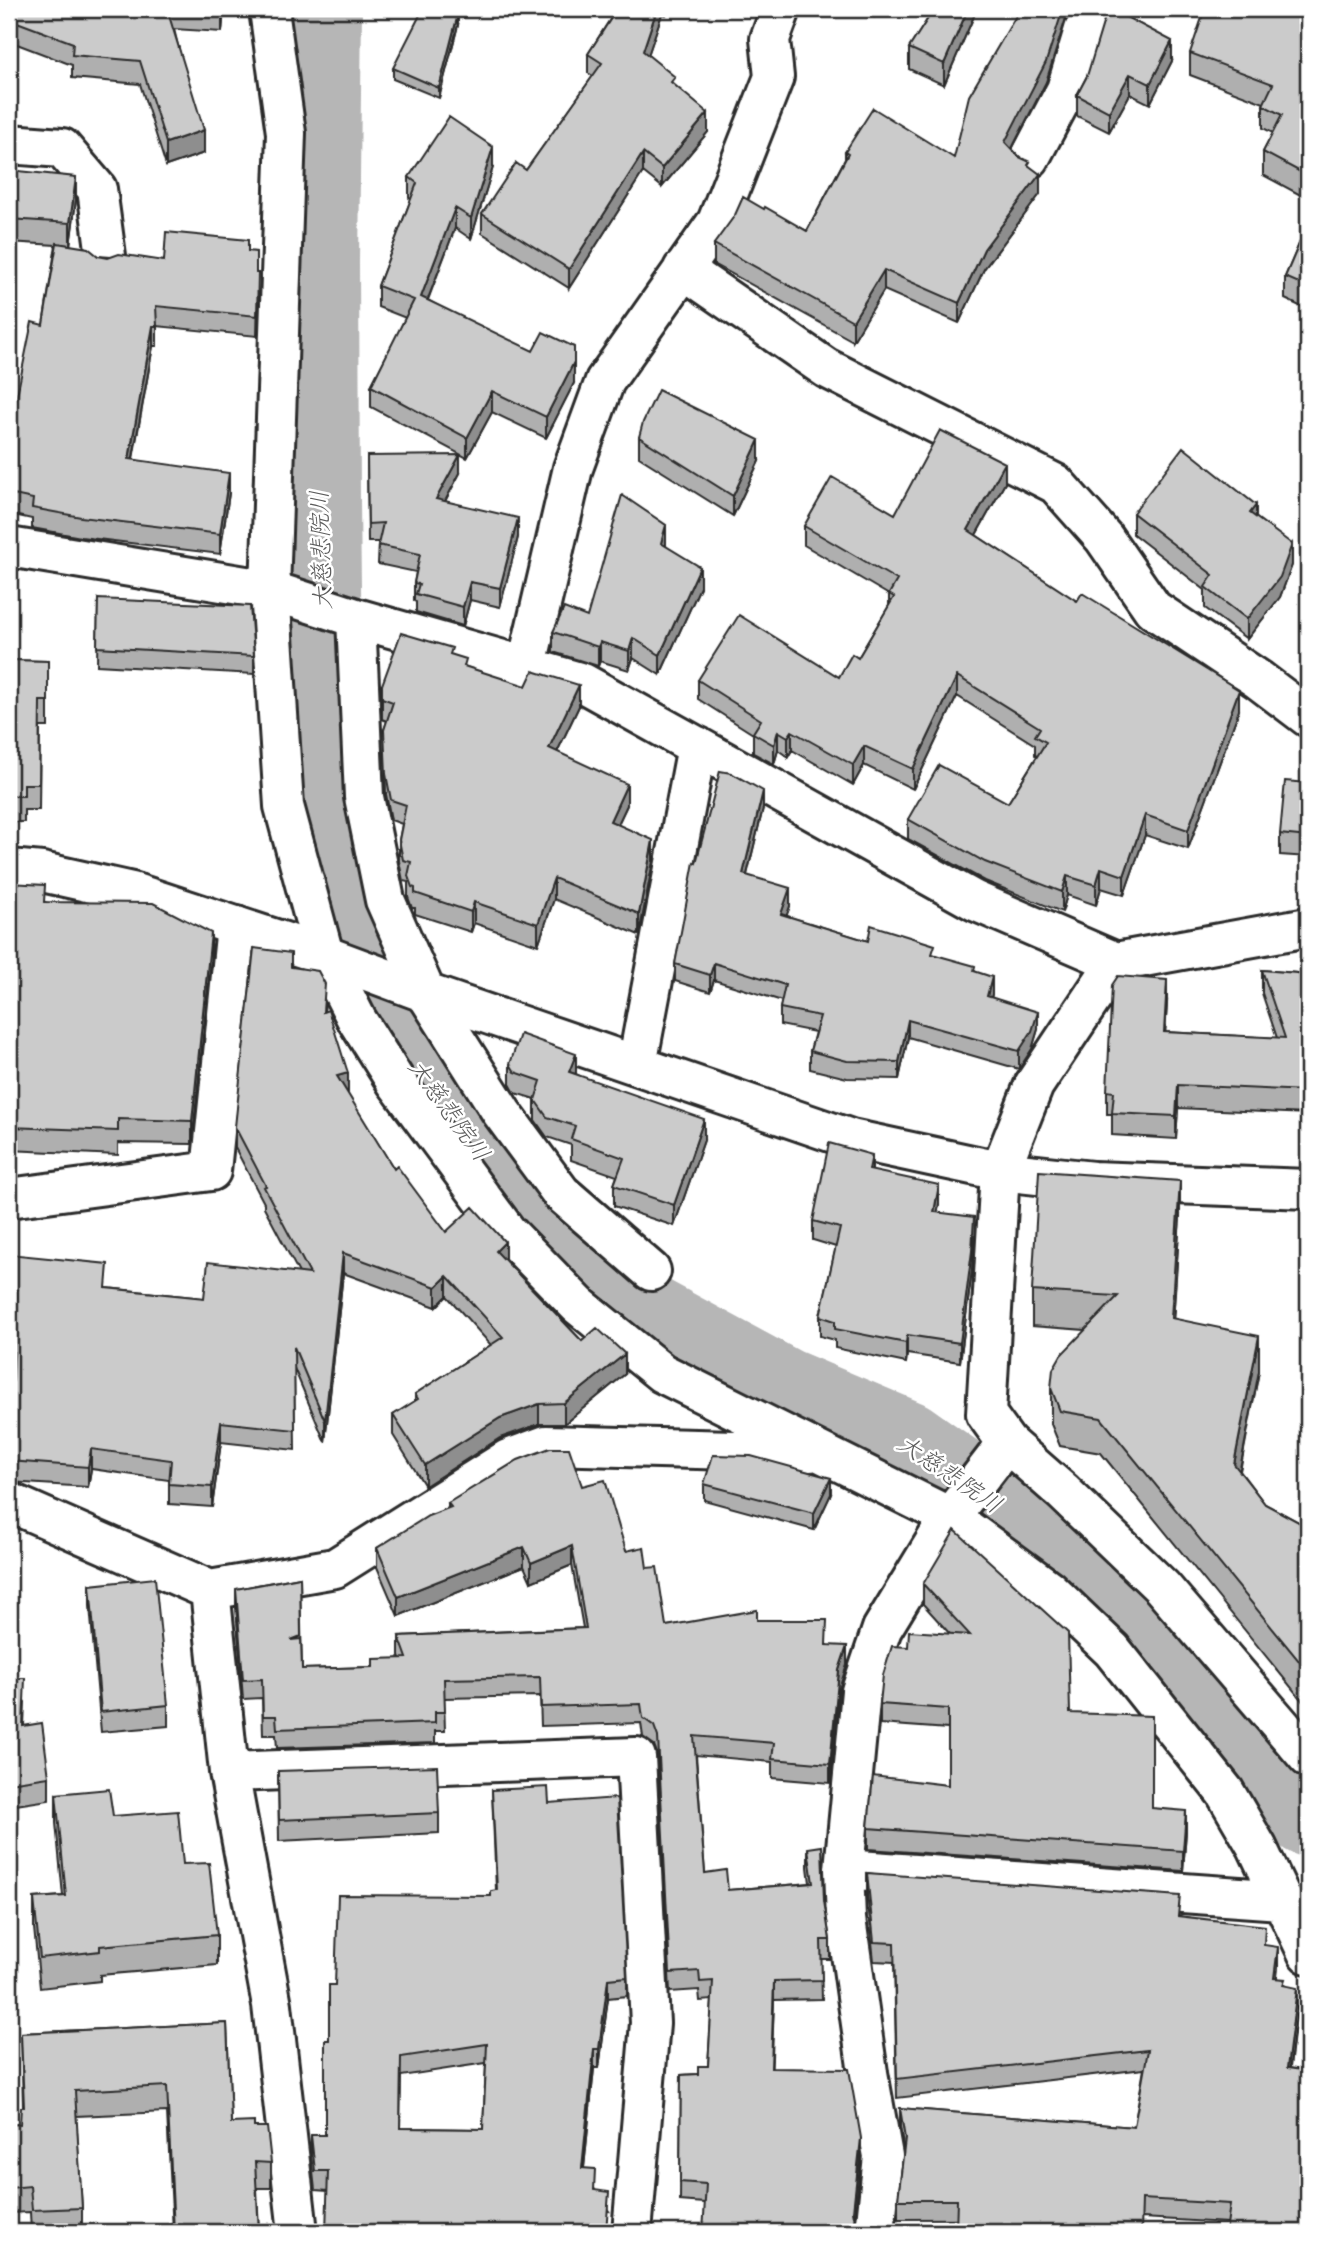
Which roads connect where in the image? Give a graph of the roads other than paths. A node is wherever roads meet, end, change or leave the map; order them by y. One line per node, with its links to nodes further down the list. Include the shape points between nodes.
1 (271, 9): 9 (street, via 285,133)
2 (781, 9): 7 (street, via 770,39 774,77 717,222)
3 (1099, 9): 5 (street, via 1084,30 1066,90)
4 (9, 144): 6 (street, via 62,148 97,189)
5 (1030, 158)
6 (106, 256)
7 (683, 269): 11 (street, via 605,381 573,468); 12 (street, via 826,368 1056,484 1104,538 1153,609)
8 (9, 547): 9 (street)
9 (270, 590): 10 (street); 17 (street, via 284,806)
10 (356, 618): 11 (street); 19 (street, via 363,797 385,900)
11 (526, 669): 13 (street, via 583,683)
12 (1308, 717)
13 (696, 747): 18 (street, via 975,901); 20 (street)
14 (9, 869): 15 (street, via 132,892)
15 (236, 926): 17 (street); 23 (street, via 211,1171)
16 (1308, 928): 18 (street)
17 (324, 955): 19 (street); 26 (street, via 396,1082 507,1232 578,1305 662,1373)
18 (1116, 962): 21 (street, via 1034,1084)
19 (426, 993): 20 (street); 24 (street, via 502,1113 561,1193)
20 (637, 1065): 21 (street, via 851,1139)
21 (1000, 1171): 22 (street, via 1093,1181); 25 (street, via 986,1413)
22 (1308, 1189)
23 (9, 1198)
24 (651, 1271)
25 (1007, 1443): 28 (street); 30 (street, via 1162,1587)
26 (822, 1452): 28 (street); 29 (street, via 546,1446 508,1459 335,1568)
27 (9, 1502): 29 (street)
28 (950, 1517): 32 (street, via 882,1629 861,1691); 33 (street, via 1048,1589 1112,1650 1225,1792)
29 (210, 1590): 31 (street)
30 (1308, 1757)
31 (229, 1772): 35 (street, via 272,2005); 36 (street, via 636,1757 650,2023)
32 (844, 1868): 33 (street); 37 (street, via 846,1919 883,2157)
33 (1282, 1900): 34 (street)
34 (1308, 1954)
35 (298, 2232)
36 (632, 2232)
37 (875, 2232)

